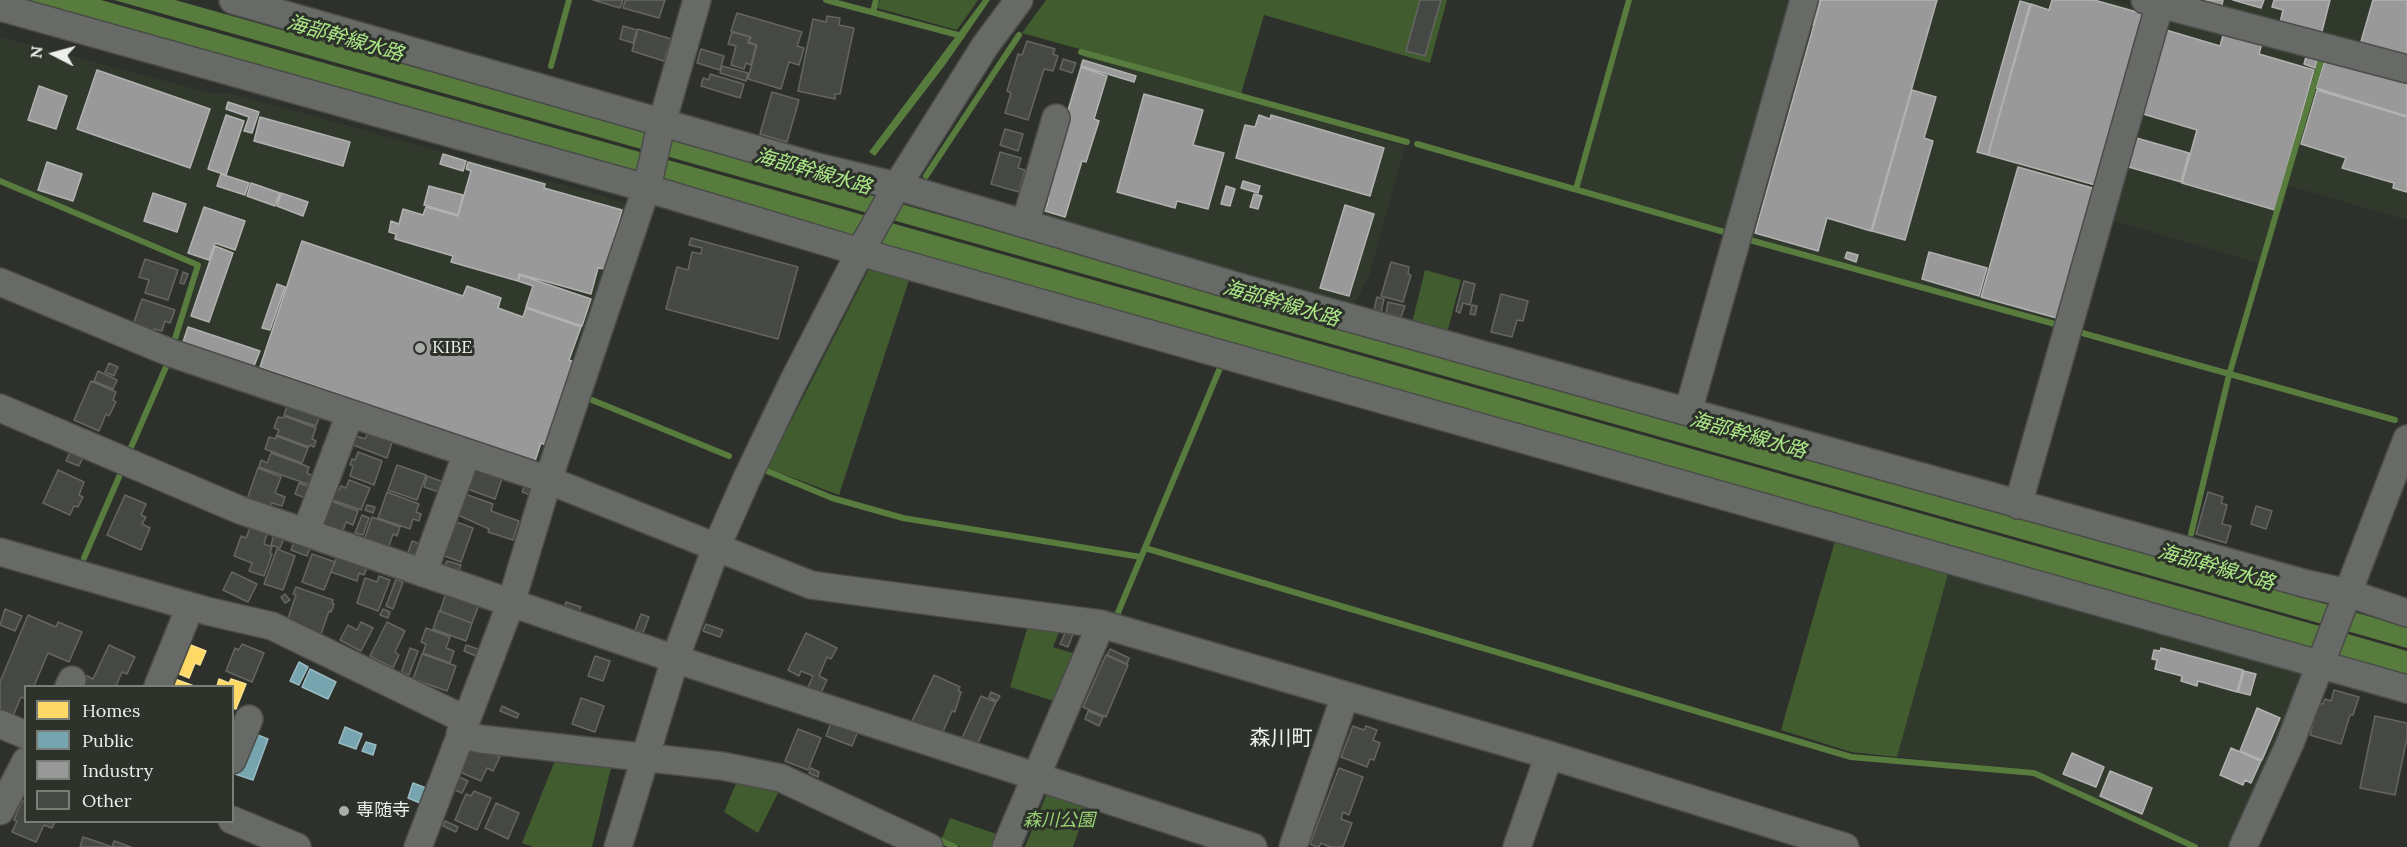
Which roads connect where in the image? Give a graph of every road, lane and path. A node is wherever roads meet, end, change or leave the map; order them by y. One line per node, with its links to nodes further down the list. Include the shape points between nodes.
1 (233, 0): 9 (street)
2 (697, 0): 9 (street)
3 (1019, 0): 11 (street, via 985,46)
4 (1804, 0): 16 (street)
5 (2156, 1): 7 (street); 21 (street)
6 (0, 7): 10 (street)
7 (2407, 69)
8 (1056, 118): 12 (street)
9 (661, 126): 10 (street); 11 (street)
10 (647, 185): 13 (street); 20 (street)
11 (895, 191): 12 (street); 13 (street)
12 (1025, 224): 16 (street, via 1257,293)
13 (860, 252): 23 (street, via 793,382); 32 (street)
14 (0, 282): 17 (street, via 171,353)
15 (1, 411): 22 (street, via 240,510)
16 (1688, 412): 21 (street)
17 (350, 414): 19 (street); 22 (street)
18 (2407, 439): 26 (street)
19 (466, 453): 20 (street); 25 (street)
20 (548, 480): 23 (street); 27 (street)
21 (2018, 505): 26 (street)
22 (306, 532): 25 (street)
23 (716, 548): 30 (street, via 811,585); 31 (street)
24 (0, 552): 38 (street, via 207,612 272,626)
25 (423, 573): 27 (street)
26 (2347, 596): 28 (street); 32 (street)
27 (511, 603): 31 (street); 38 (street)
28 (2407, 613)
29 (184, 622): 33 (street)
30 (1101, 624): 35 (street); 44 (street)
31 (675, 659): 42 (street); 44 (street)
32 (2322, 664): 34 (street); 56 (street)
33 (159, 685)
34 (2407, 689)
35 (1345, 696): 41 (street); 53 (street)
36 (249, 719): 40 (street)
37 (0, 724): 39 (street)
38 (463, 727): 42 (street, via 480,739); 48 (street)
39 (24, 734)
40 (234, 755)
41 (1549, 755): 54 (street); 55 (street)
42 (644, 758): 49 (street); 50 (street, via 722,766 781,778)
43 (24, 764): 45 (street)
44 (1035, 777): 51 (street); 52 (street)
45 (0, 811)
46 (234, 821): 47 (street)
47 (297, 847)
48 (418, 847)
49 (618, 847)
50 (929, 847)
51 (1006, 847)
52 (1253, 847)
53 (1293, 847)
54 (1517, 847)
55 (1845, 847)
56 (2243, 847)

